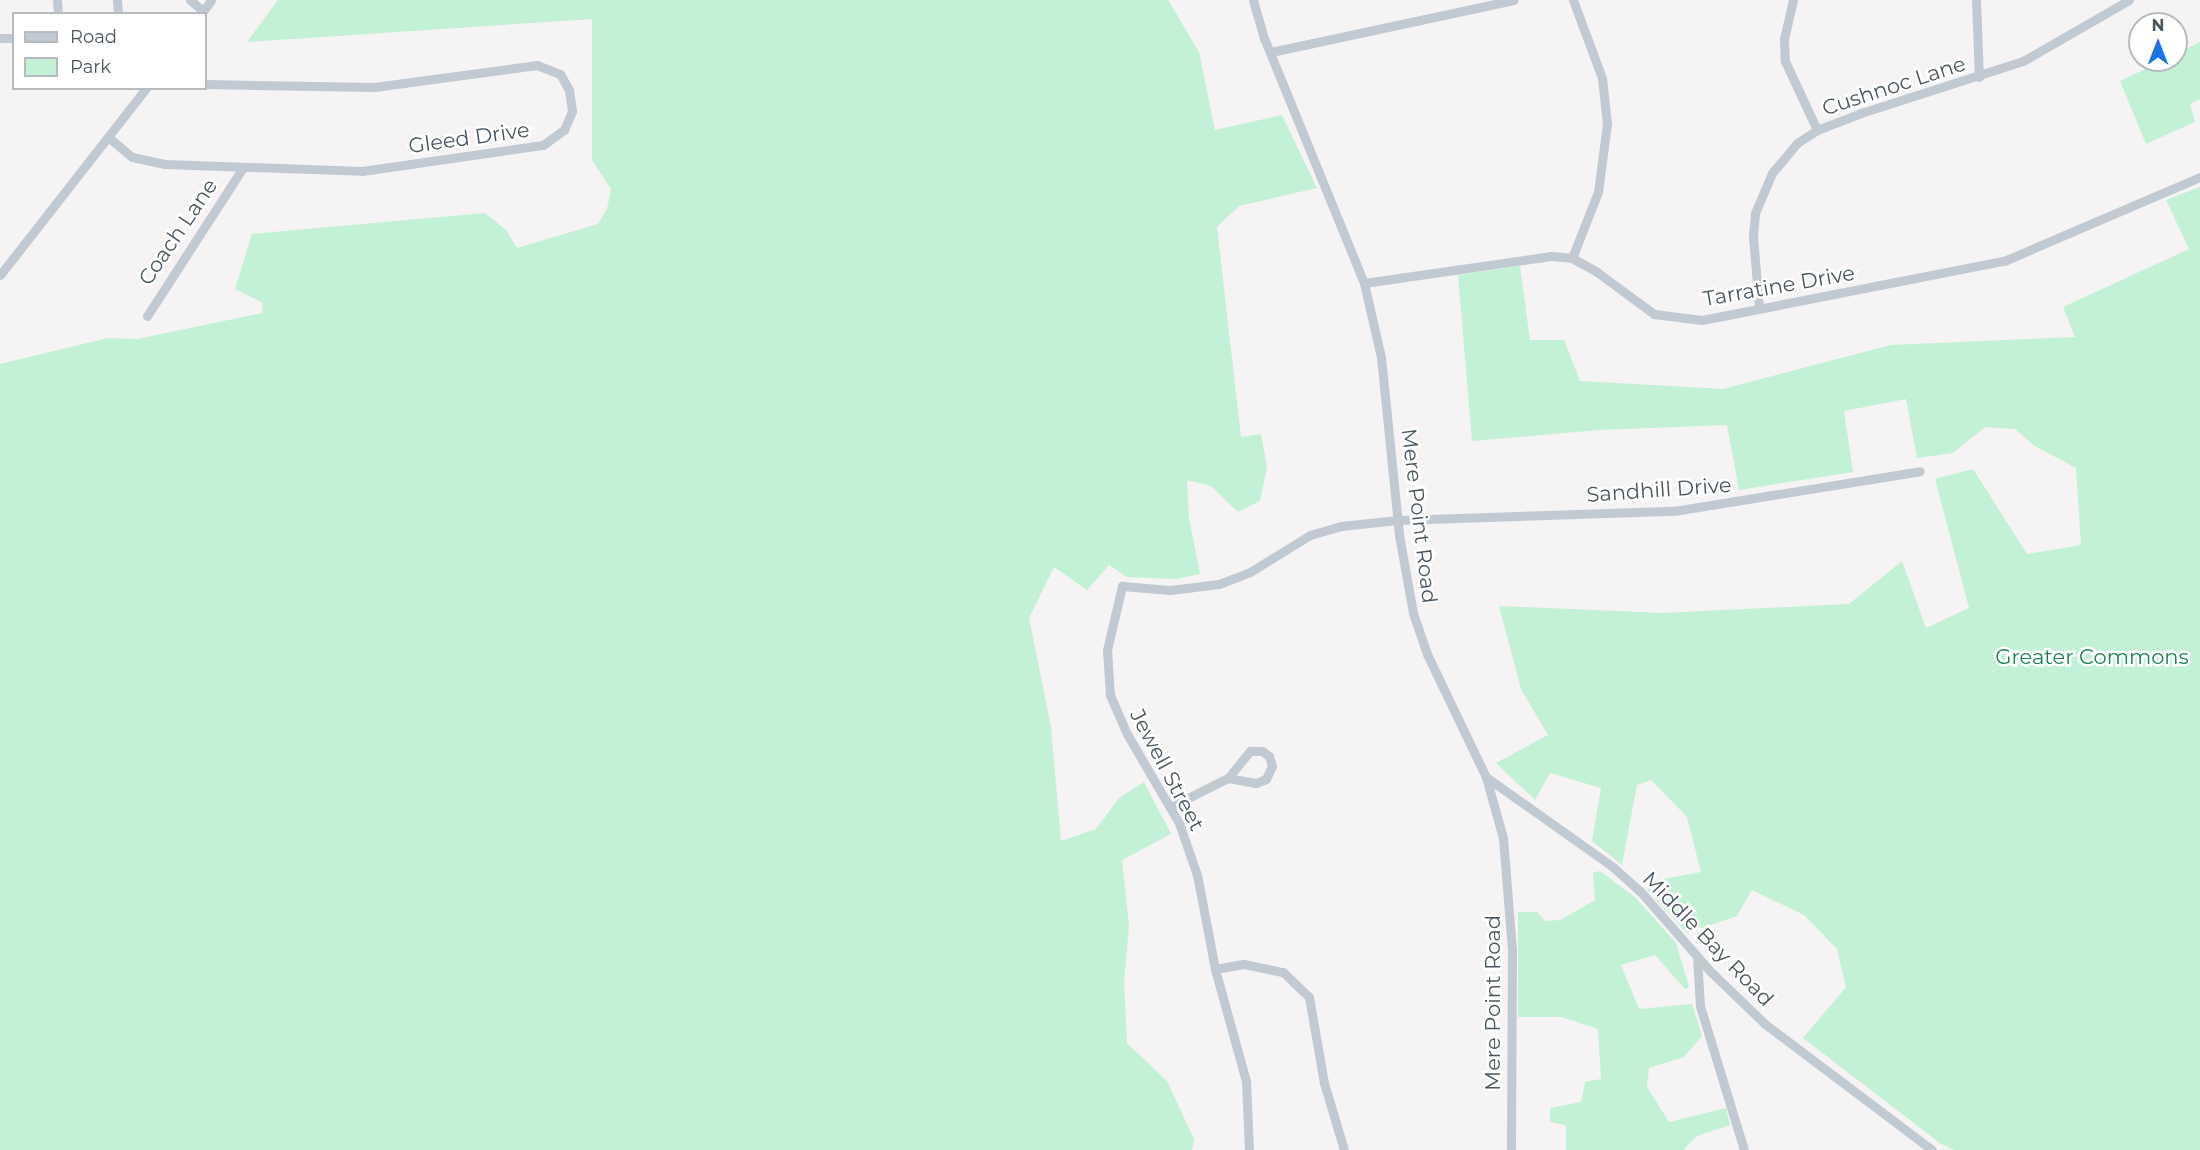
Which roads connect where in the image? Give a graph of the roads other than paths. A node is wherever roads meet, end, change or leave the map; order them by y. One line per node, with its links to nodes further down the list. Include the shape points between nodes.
1 (190, 0): 9 (street)
2 (211, 0): 9 (street)
3 (1253, 0): 10 (street, Mere Point Road)
4 (1513, 0): 10 (street)
5 (1573, 0): 18 (street, via 1602,78 1607,124 1598,192)
6 (1793, 0): 14 (street, via 1784,38 1785,62)
7 (1976, 0): 11 (street)
8 (2129, 0): 11 (street, Cushnoc Lane, via 2046,50)
9 (202, 12)
10 (1271, 52): 20 (street, Mere Point Road)
11 (1979, 76): 14 (street, Cushnoc Lane)
12 (207, 84): 16 (street, Gleed Drive, via 374,87 537,65 560,74 571,100 564,130 550,142 527,149 362,171)
13 (144, 90): 15 (street)
14 (1817, 130): 21 (street, Cushnoc Lane, via 1784,156 1767,182 1755,213)
15 (108, 137): 16 (street, Gleed Drive, via 132,157 148,161); 19 (street)
16 (242, 169): 22 (street, Coach Lane)
17 (2200, 177): 21 (street, Tarratine Drive, via 2004,261)
18 (1572, 258): 20 (street, Tarratine Drive, via 1551,256 1493,262); 21 (street, Tarratine Drive, via 1597,272 1639,306 1670,318 1702,320)
19 (0, 274)
20 (1364, 283): 24 (street, Mere Point Road, via 1381,357)
21 (1759, 308)
22 (147, 316)
23 (1920, 471): 24 (street, Sandhill Drive, via 1674,511)
24 (1398, 520): 25 (street, Sandhill Drive, via 1326,529 1294,543 1250,572 1219,584 1170,590); 26 (street, Mere Point Road, via 1407,591 1419,634)
25 (1122, 586): 28 (street, Jewell Street, via 1107,650 1110,695 1127,734)
26 (1486, 777): 29 (street, Middle Bay Road, via 1620,873); 33 (street, Mere Point Road, via 1503,838 1509,882)
27 (1228, 778): 27 (street, via 1250,751 1262,751 1269,756 1271,771 1262,782); 28 (street)
28 (1170, 807): 30 (street, Jewell Street, via 1197,875)
29 (1697, 957): 34 (street, via 1700,1006); 35 (street, Middle Bay Road, via 1794,1048)
30 (1215, 969): 31 (street, Jewell Street, via 1246,1081); 32 (street, via 1260,964 1283,972 1303,989 1313,1007 1324,1083)
31 (1249, 1150)
32 (1344, 1150)
33 (1511, 1150)
34 (1744, 1150)
35 (1932, 1150)

